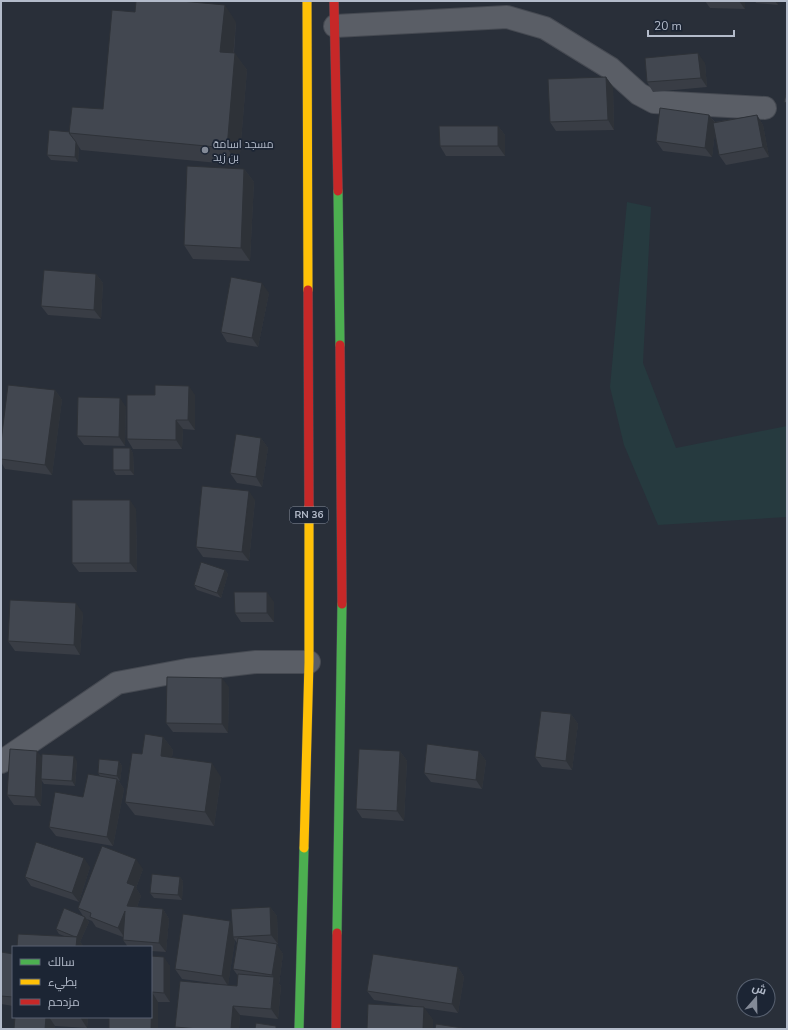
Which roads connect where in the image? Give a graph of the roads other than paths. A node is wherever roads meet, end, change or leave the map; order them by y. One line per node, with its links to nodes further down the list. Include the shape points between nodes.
1 (307, 1): 5 (main road, RN 36, via 312,102)
2 (334, 1): 3 (main road, RN 36)
3 (335, 26): 4 (street, via 507,17 545,28 610,68 639,94 654,102); 8 (main road, RN 36, via 333,101 342,586)
4 (765, 108)
5 (309, 662): 6 (street, via 256,662 187,670 117,683); 7 (main road, RN 36)
6 (2, 765)
7 (299, 1029)
8 (336, 1029)

